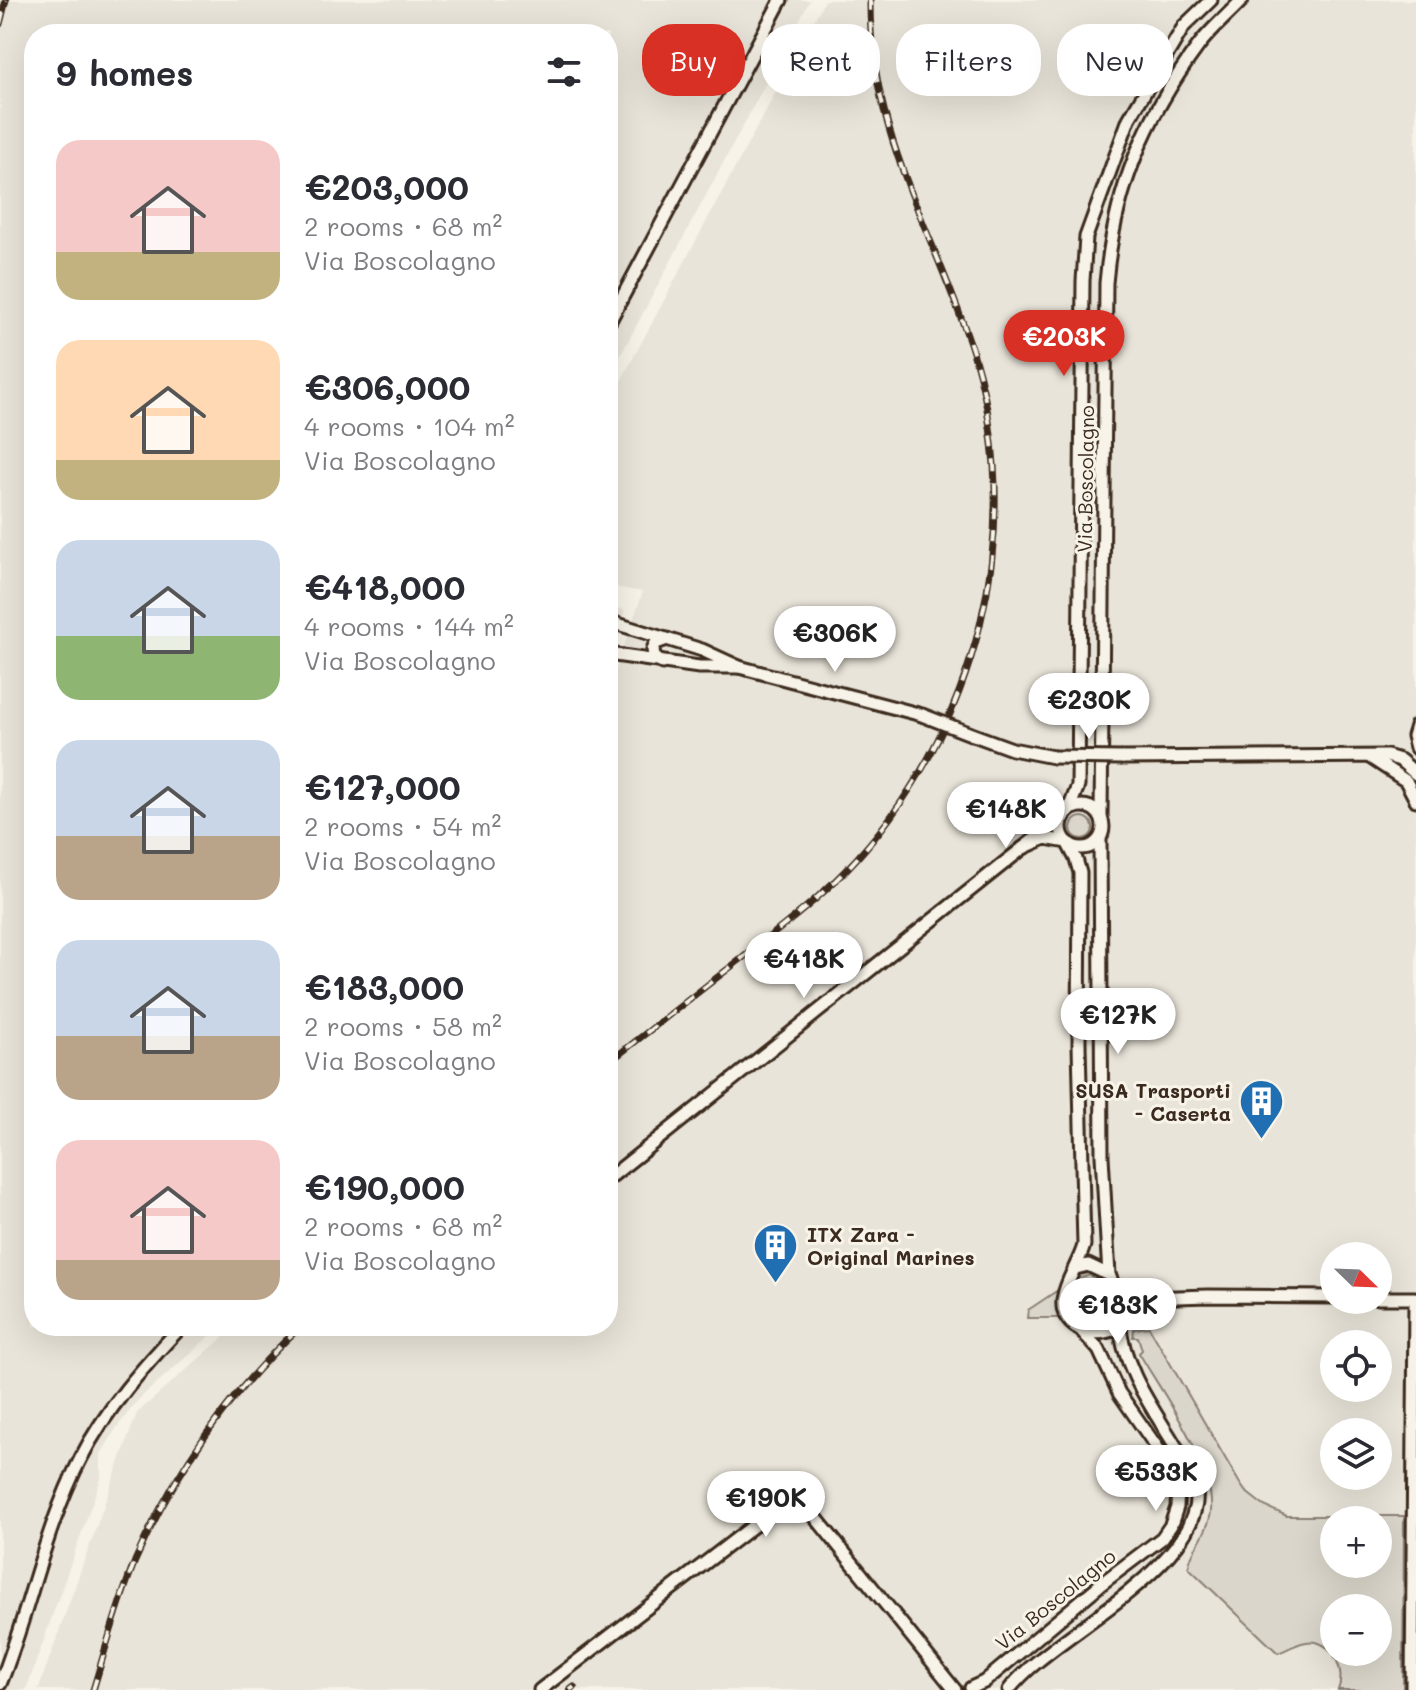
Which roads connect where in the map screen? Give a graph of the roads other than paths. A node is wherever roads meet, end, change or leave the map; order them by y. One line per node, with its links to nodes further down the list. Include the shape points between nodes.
1 (781, 0): 4 (street)
2 (1211, 0): 15 (street, Via Boscolagno, via 1184,26 1129,119 1086,237 1078,786)
3 (1242, 0): 16 (street, Via Boscolagno, via 1201,43 1148,123 1110,240)
4 (618, 305)
5 (618, 624): 6 (street)
6 (667, 639): 8 (street, via 653,649); 9 (street)
7 (618, 656): 8 (street)
8 (662, 663): 9 (street)
9 (739, 667): 12 (street, bridge, via 922,715 1012,749 1053,757)
10 (1416, 726): 11 (street)
11 (1416, 748)
12 (1370, 758): 13 (street, via 1400,760); 14 (street, via 1406,781)
13 (1416, 774)
14 (1416, 800)
15 (1066, 813): 16 (street, via 1081,805); 18 (street, Via Boscolagno, via 1061,829); 19 (street)
16 (1101, 816): 17 (street, Via Boscolagno)
17 (1100, 839): 18 (street, via 1081,849); 22 (street, Via Boscolagno, via 1102,1156)
18 (1067, 842): 19 (street, via 1045,838); 21 (street, Via Boscolagno, via 1080,873 1084,1245)
19 (1023, 848): 20 (street)
20 (618, 1171)
21 (1076, 1268): 22 (street, via 1088,1265); 28 (street, Via Boscolagno, via 1063,1300 1070,1323)
22 (1109, 1275): 26 (street, Via Boscolagno)
23 (1320, 1297): 26 (street)
24 (1392, 1298): 25 (street)
25 (1415, 1298): 36 (street)
26 (1117, 1299): 27 (street, Via Boscolagno)
27 (1119, 1317): 28 (street, via 1113,1330); 35 (street, Via Boscolagno, via 1136,1382 1192,1473 1197,1495 1193,1518 1172,1553)
28 (1081, 1330): 31 (street, Via Boscolagno, via 1099,1350 1119,1393 1158,1449 1178,1488 1177,1507 1162,1538 984,1682)
29 (174, 1336): 30 (street, via 112,1409 80,1458)
30 (0, 1684)
31 (967, 1689): 34 (street, Via Boscolagno)
32 (540, 1690): 33 (street, via 796,1493)
33 (955, 1690)
34 (986, 1690)
35 (1009, 1690)
36 (1412, 1690)

